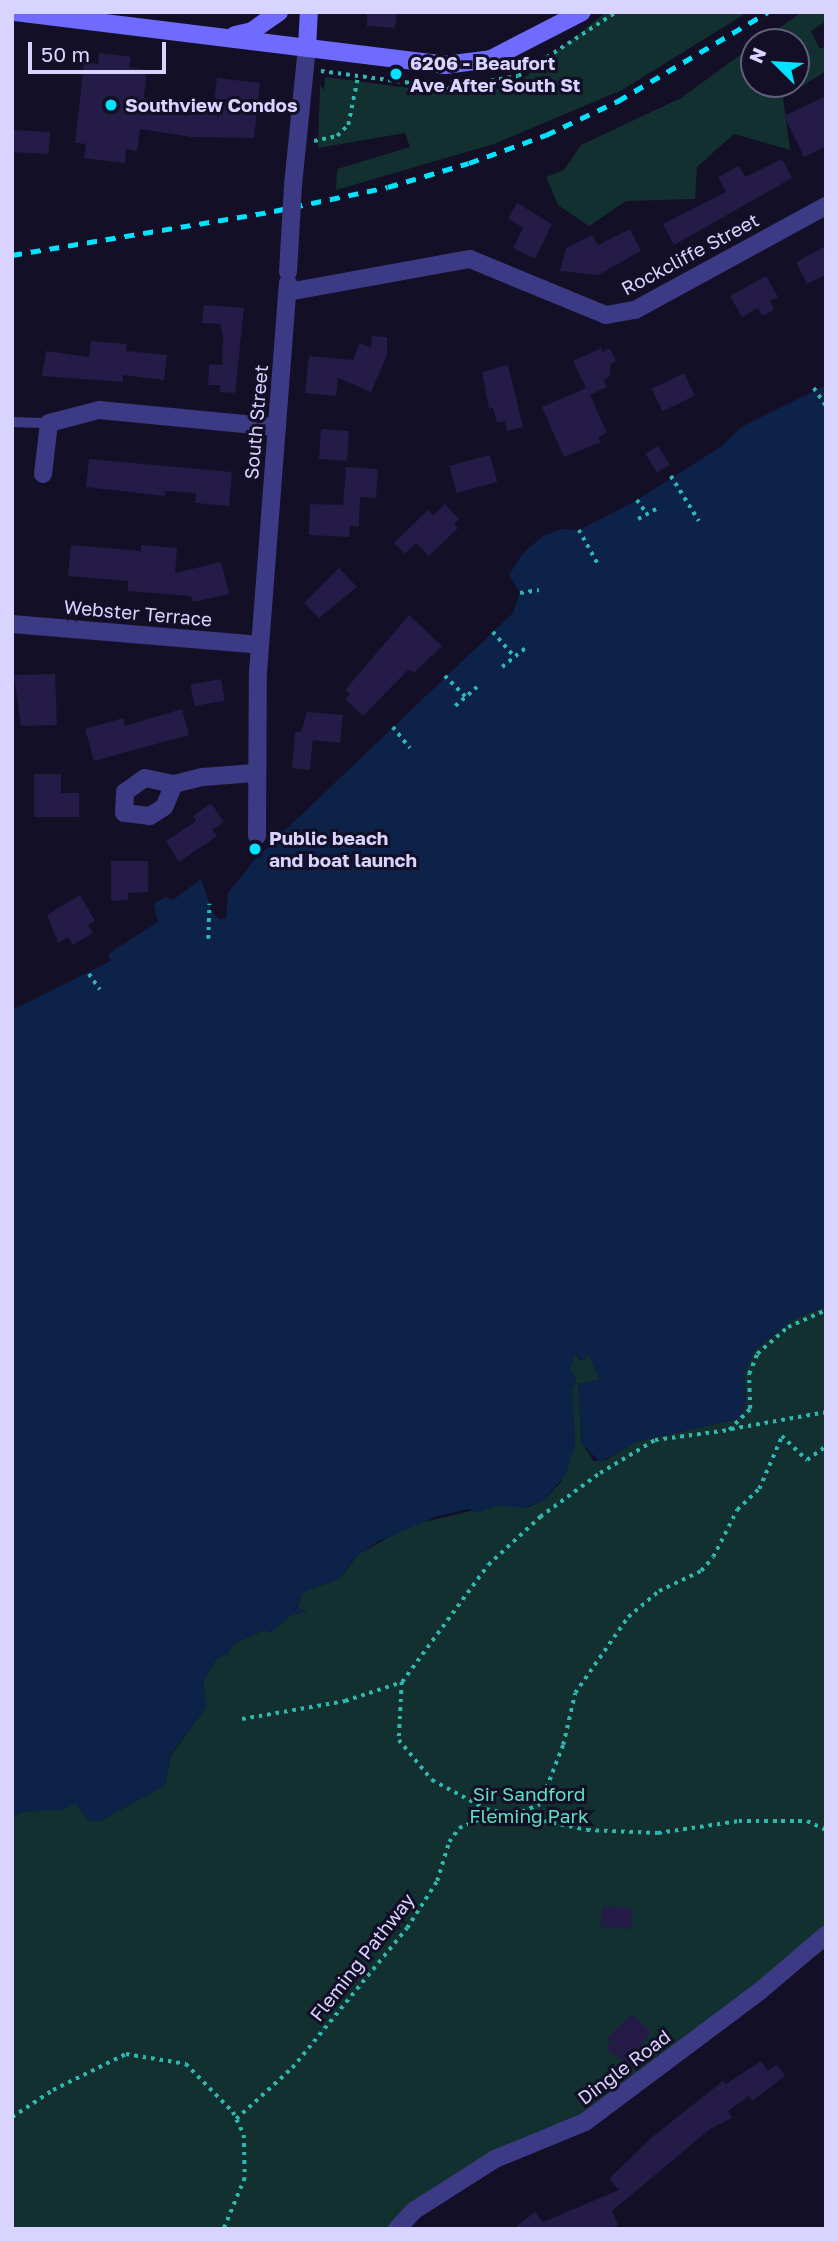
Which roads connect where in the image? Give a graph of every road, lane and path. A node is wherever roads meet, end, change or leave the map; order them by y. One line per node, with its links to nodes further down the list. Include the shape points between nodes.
1 (15, 12): 5 (main road)
2 (279, 12): 5 (main road, via 252,31)
3 (309, 12): 6 (main road, South Street)
4 (582, 12): 6 (main road, via 521,47 491,59 457,64)
5 (225, 38): 6 (main road)
6 (307, 48): 8 (street, South Street)
7 (358, 76): 8 (path, via 348,125 337,136)
8 (298, 141): 10 (street, South Street, bridge)
9 (826, 206): 10 (street, Rockcliffe Street, via 635,310 606,315 470,260)
10 (288, 292): 15 (street, South Street)
11 (814, 388): 12 (path)
12 (826, 406)
13 (12, 422): 14 (lane)
14 (49, 423): 15 (street, via 99,410); 16 (street)
15 (277, 427): 29 (street, South Street)
16 (43, 474)
17 (671, 476): 22 (path)
18 (637, 500): 20 (path)
19 (656, 509): 20 (path)
20 (647, 514): 21 (path)
21 (638, 519)
22 (699, 521)
23 (579, 530): 24 (path)
24 (598, 564)
25 (539, 590): 26 (path)
26 (520, 593)
27 (12, 624): 29 (street, Webster Terrace)
28 (493, 632): 31 (path)
29 (260, 645): 39 (street, South Street)
30 (527, 647): 31 (path)
31 (515, 657): 32 (path)
32 (502, 667)
33 (445, 676): 35 (path)
34 (477, 687): 35 (path)
35 (466, 697): 36 (path)
36 (455, 706)
37 (393, 727): 38 (path)
38 (410, 748)
39 (254, 773): 40 (street, via 203,776); 41 (street, South Street)
40 (174, 784)
41 (257, 836)
42 (209, 904): 43 (path)
43 (208, 939)
44 (89, 974): 45 (path)
45 (100, 990)
46 (826, 1310): 48 (path, via 788,1327 757,1354 749,1374 750,1409)
47 (826, 1412): 48 (path)
48 (729, 1430): 50 (path, via 655,1440 540,1517 488,1565)
49 (826, 1446): 53 (path, via 807,1460 782,1436 759,1489 737,1510 713,1557 701,1571 659,1591 618,1629 606,1652 584,1675 568,1708 563,1745 541,1804)
50 (402, 1682): 51 (path, via 345,1701); 52 (path, via 399,1740 432,1780)
51 (242, 1719)
52 (498, 1812): 53 (path); 57 (path, Fleming Pathway, via 459,1828 449,1842 437,1881 407,1928 292,2068)
53 (514, 1815): 54 (path, via 587,1830 658,1833 740,1821 807,1821)
54 (826, 1830)
55 (826, 1935): 59 (street, Dingle Road, via 760,1991 585,2122 495,2160 415,2210)
56 (12, 2117): 57 (path, via 53,2090 126,2054 186,2064)
57 (236, 2119): 58 (path, via 244,2135 247,2167 242,2192)
58 (225, 2229)
59 (397, 2229)

